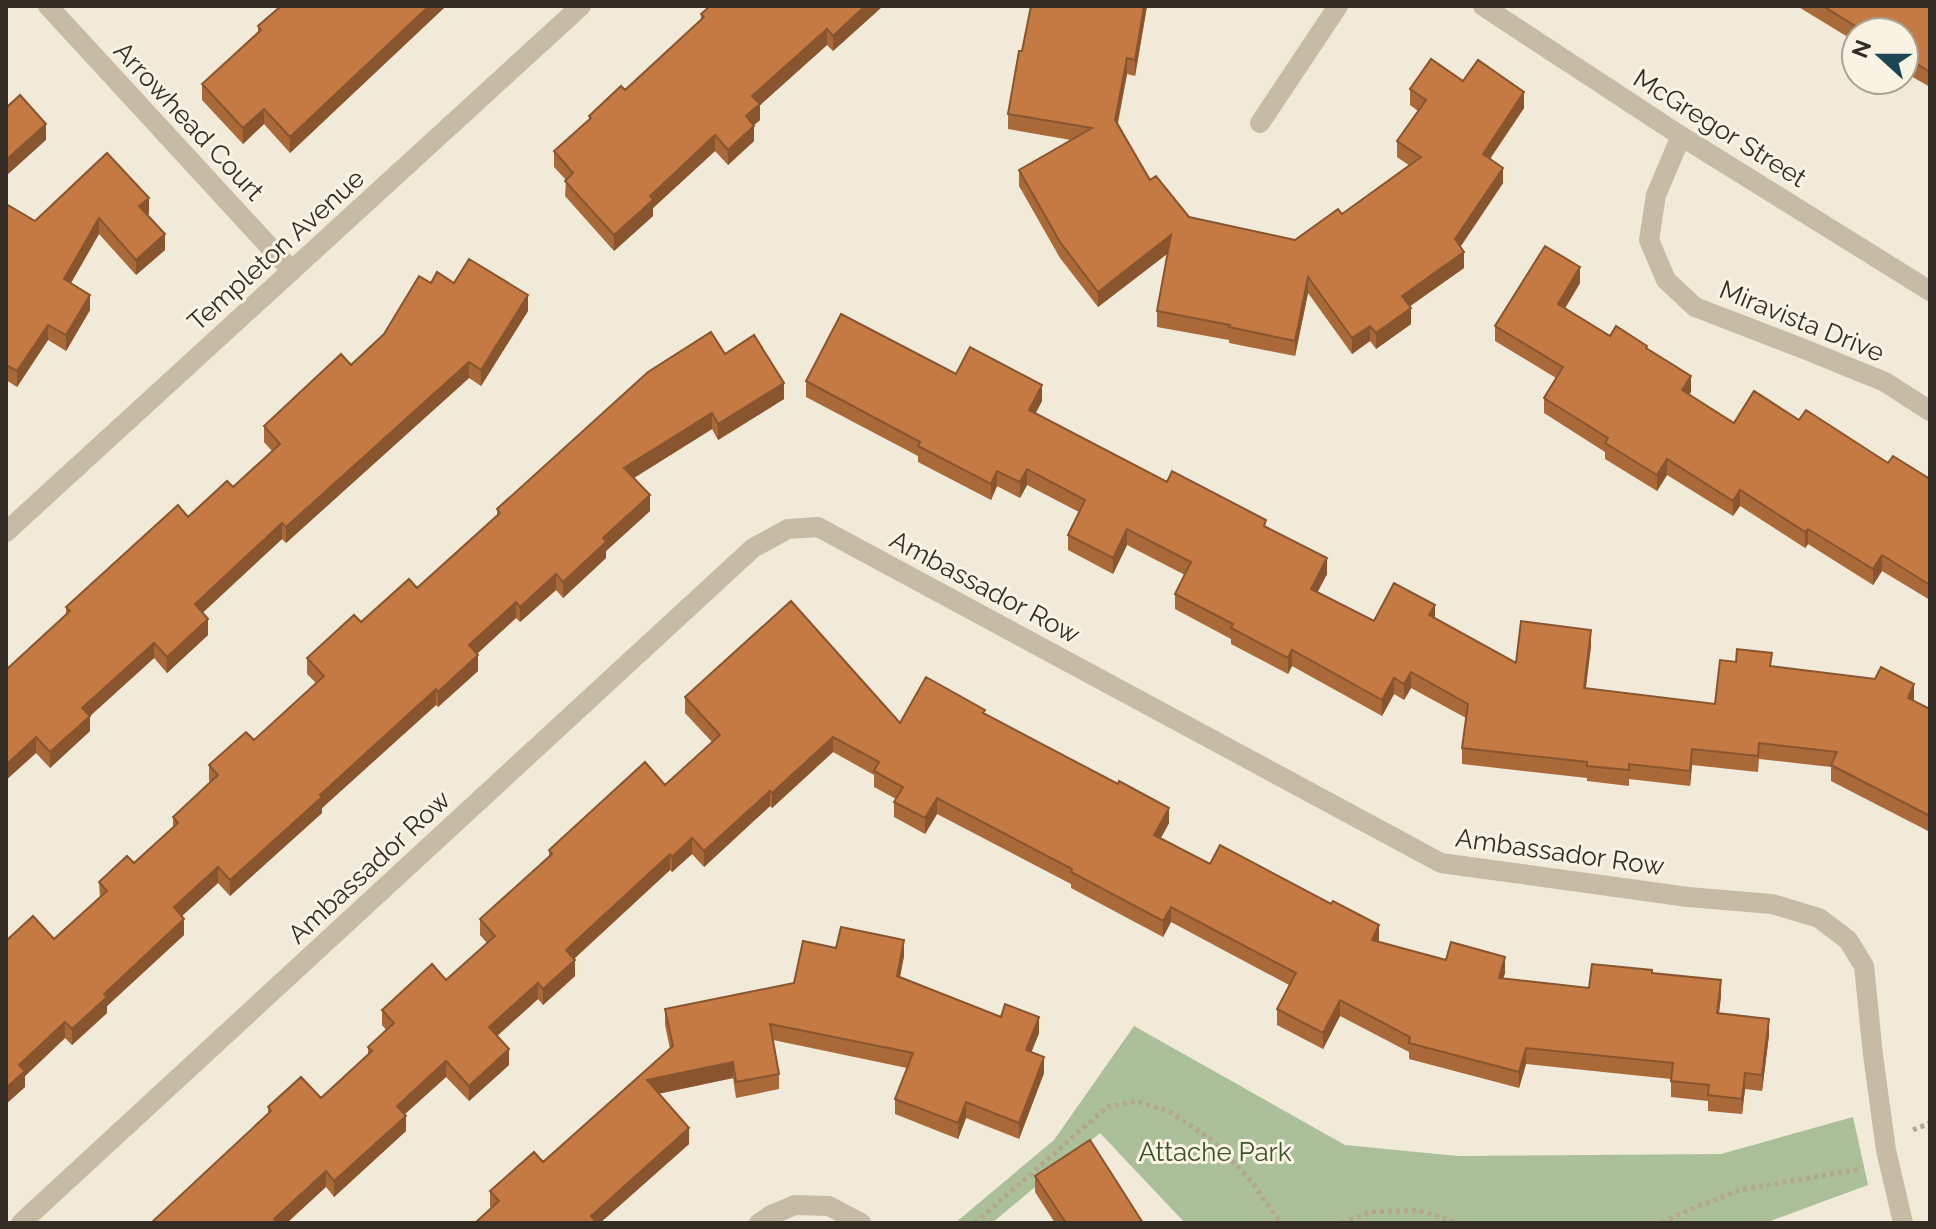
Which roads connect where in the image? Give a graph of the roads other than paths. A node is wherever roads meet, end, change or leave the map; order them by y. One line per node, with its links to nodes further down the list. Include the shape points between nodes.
1 (48, 6): 7 (street, Arrowhead Court)
2 (581, 6): 7 (street, Templeton Avenue)
3 (1338, 6): 5 (street)
4 (1483, 6): 6 (street, McGregor Street)
5 (1260, 123)
6 (1681, 136): 8 (street, McGregor Street); 9 (street, Miravista Drive, via 1656,195 1649,240 1666,280 1695,307 1885,382)
7 (292, 271): 10 (street, Templeton Avenue)
8 (1930, 291)
9 (1930, 411)
10 (6, 532)
11 (21, 1223): 14 (street, Ambassador Row, via 753,548 788,529 818,527 1441,863 1772,904 1819,918 1848,940 1864,966 1886,1150)
12 (759, 1223): 13 (street, via 795,1205 829,1206)
13 (861, 1223)
14 (1903, 1223)

